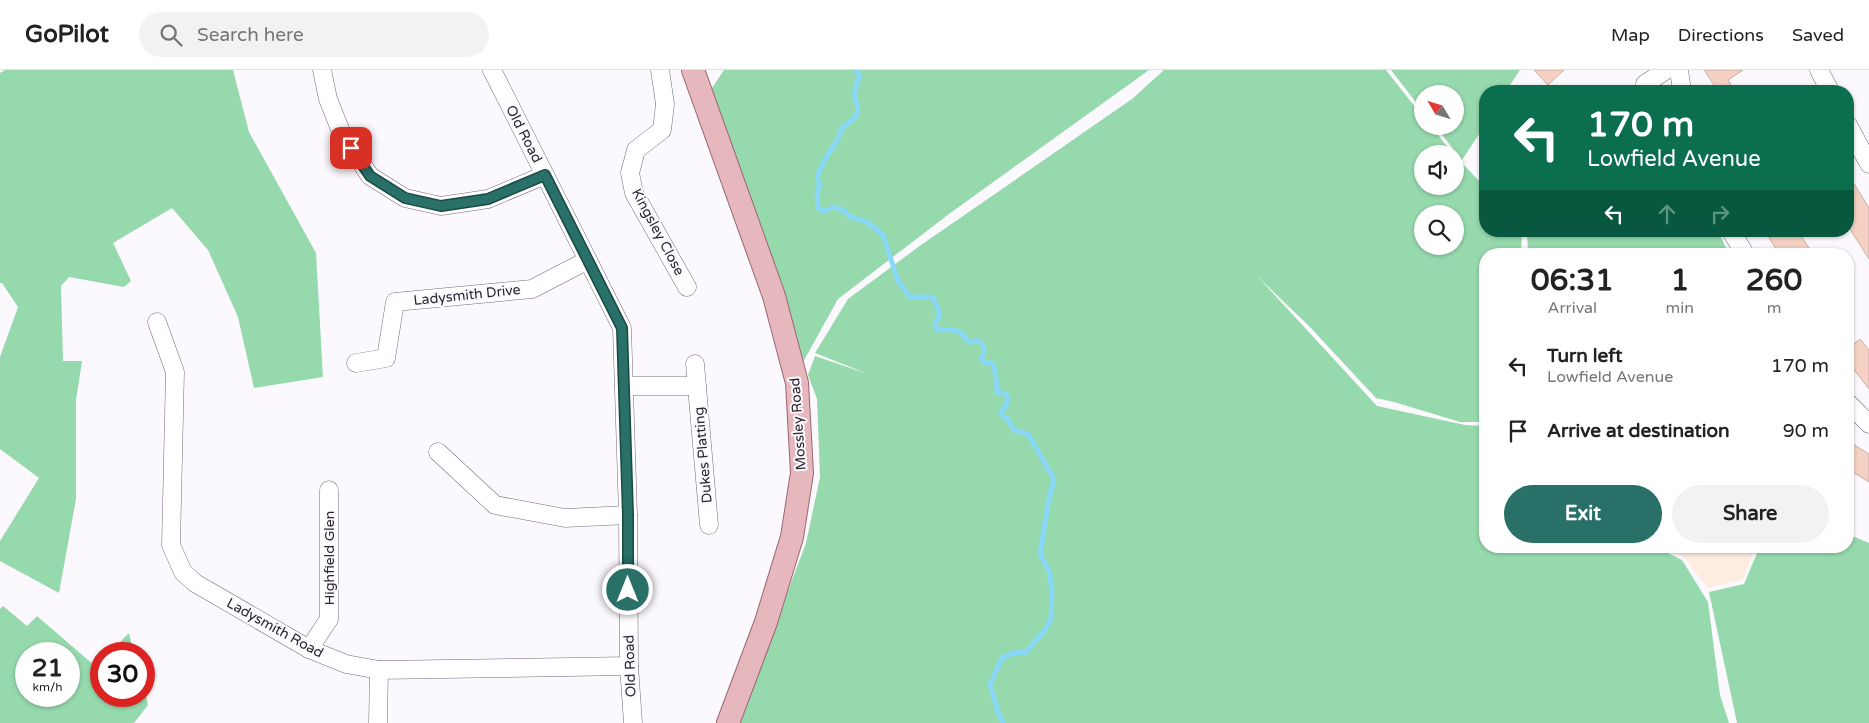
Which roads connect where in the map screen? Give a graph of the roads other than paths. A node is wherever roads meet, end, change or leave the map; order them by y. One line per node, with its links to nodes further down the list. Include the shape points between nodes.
1 (322, 70): 13 (street, via 328,98 342,134 370,176 405,198 441,206 488,199)
2 (492, 70): 13 (street, Old Road)
3 (660, 70): 15 (street, Kingsley Close, via 665,104 662,130 636,150 630,173 634,192)
4 (693, 70): 32 (main road, Mossley Road, via 770,286 797,383 802,473 792,537 766,622)
5 (1666, 70): 8 (street)
6 (1679, 70): 9 (street)
7 (1819, 70): 10 (street)
8 (1645, 84)
9 (1681, 85)
10 (1827, 85)
11 (1854, 136): 12 (street)
12 (1869, 164)
13 (545, 175): 14 (street, Old Road)
14 (588, 260): 17 (street, Ladysmith Drive, via 532,289 395,302 386,358); 19 (street, Old Road, via 622,328)
15 (687, 287)
16 (158, 322): 27 (street, Ladysmith Road, via 175,372 172,546 183,572 195,583)
17 (356, 363)
18 (695, 364): 20 (street, Dukes Platting)
19 (624, 386): 20 (street); 25 (street, Old Road)
20 (698, 386): 26 (street, Dukes Platting)
21 (1854, 409): 22 (street)
22 (1869, 424)
23 (438, 452): 25 (street, via 495,504 565,518)
24 (329, 490): 27 (street, Highfield Glen, via 329,619)
25 (628, 515): 28 (street, Old Road)
26 (709, 525)
27 (309, 649): 29 (street, Ladysmith Road, via 346,664)
28 (629, 666): 29 (street, Ladysmith Road); 31 (street, Old Road)
29 (379, 670): 30 (street)
30 (378, 723)
31 (633, 723)
32 (728, 723)

